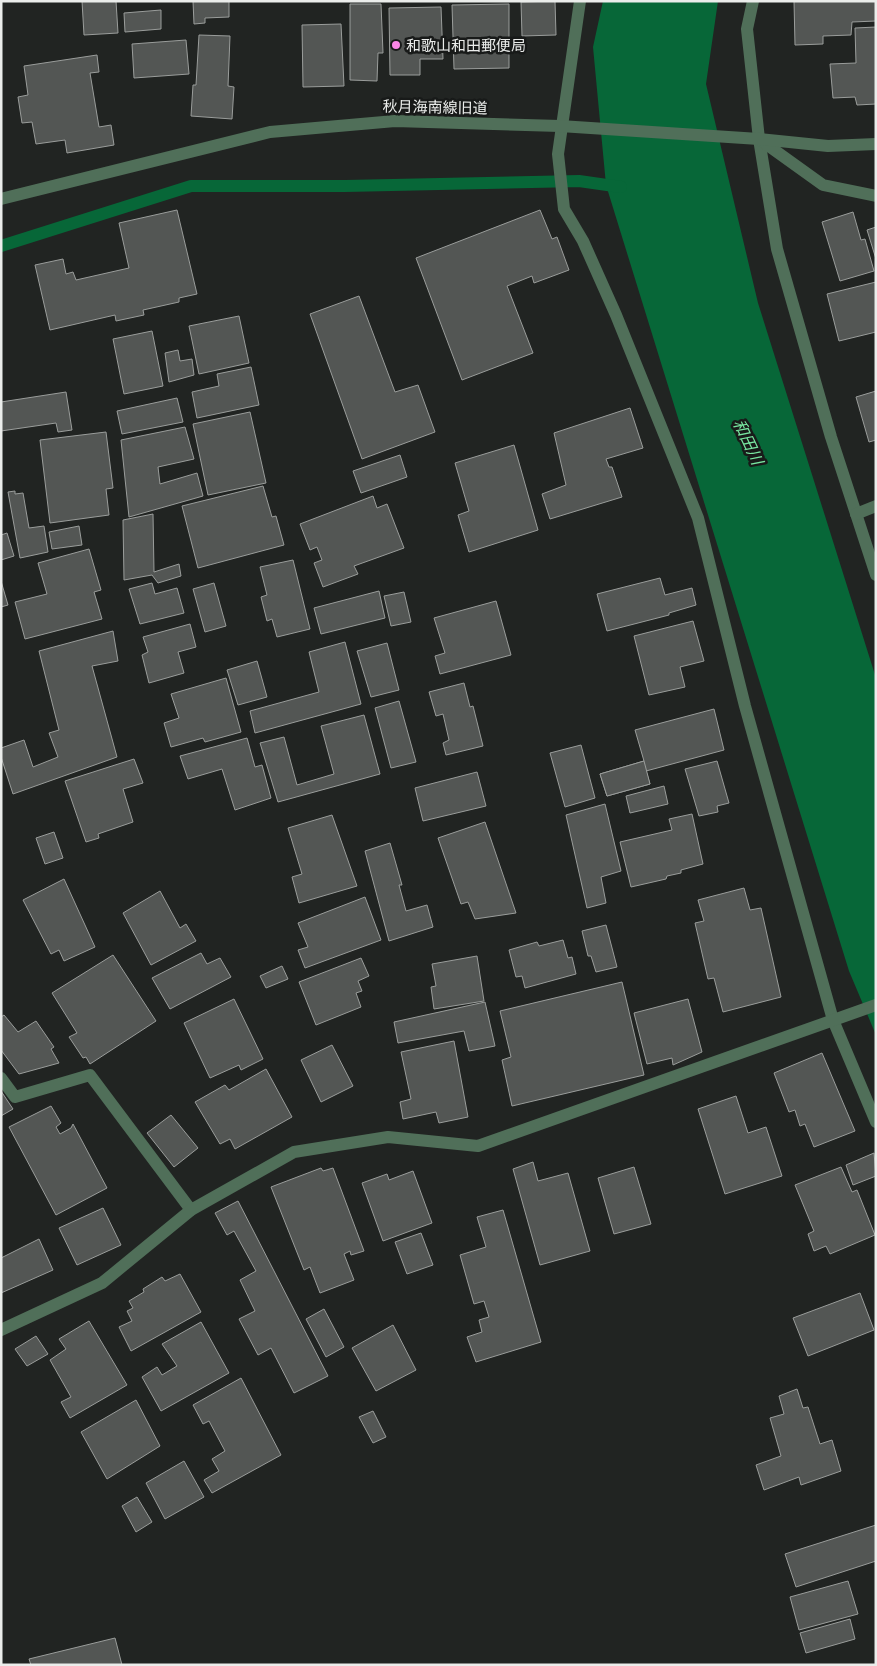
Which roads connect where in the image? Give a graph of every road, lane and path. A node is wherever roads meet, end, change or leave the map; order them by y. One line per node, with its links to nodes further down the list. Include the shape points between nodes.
1 (580, 1): 3 (street)
2 (753, 1): 4 (street, via 747,29)
3 (560, 126): 4 (street, 秋月海南線旧道); 7 (street, 秋月海南線旧道, via 395,121 270,132); 12 (street, via 558,154 564,209 583,241 609,299 698,518 745,706)
4 (759, 139): 5 (street, 秋月海南線旧道, via 828,146); 6 (street, via 822,185); 9 (street, via 777,249)
5 (876, 144)
6 (876, 196)
7 (1, 199)
8 (876, 506): 9 (street)
9 (856, 514): 10 (street)
10 (876, 575)
11 (876, 1005): 12 (street)
12 (833, 1020): 14 (street); 15 (street, via 478,1146 388,1136 294,1152)
13 (1, 1078): 15 (street, via 15,1097 90,1075)
14 (876, 1122)
15 (191, 1210): 16 (street, via 102,1284)
16 (1, 1330)

